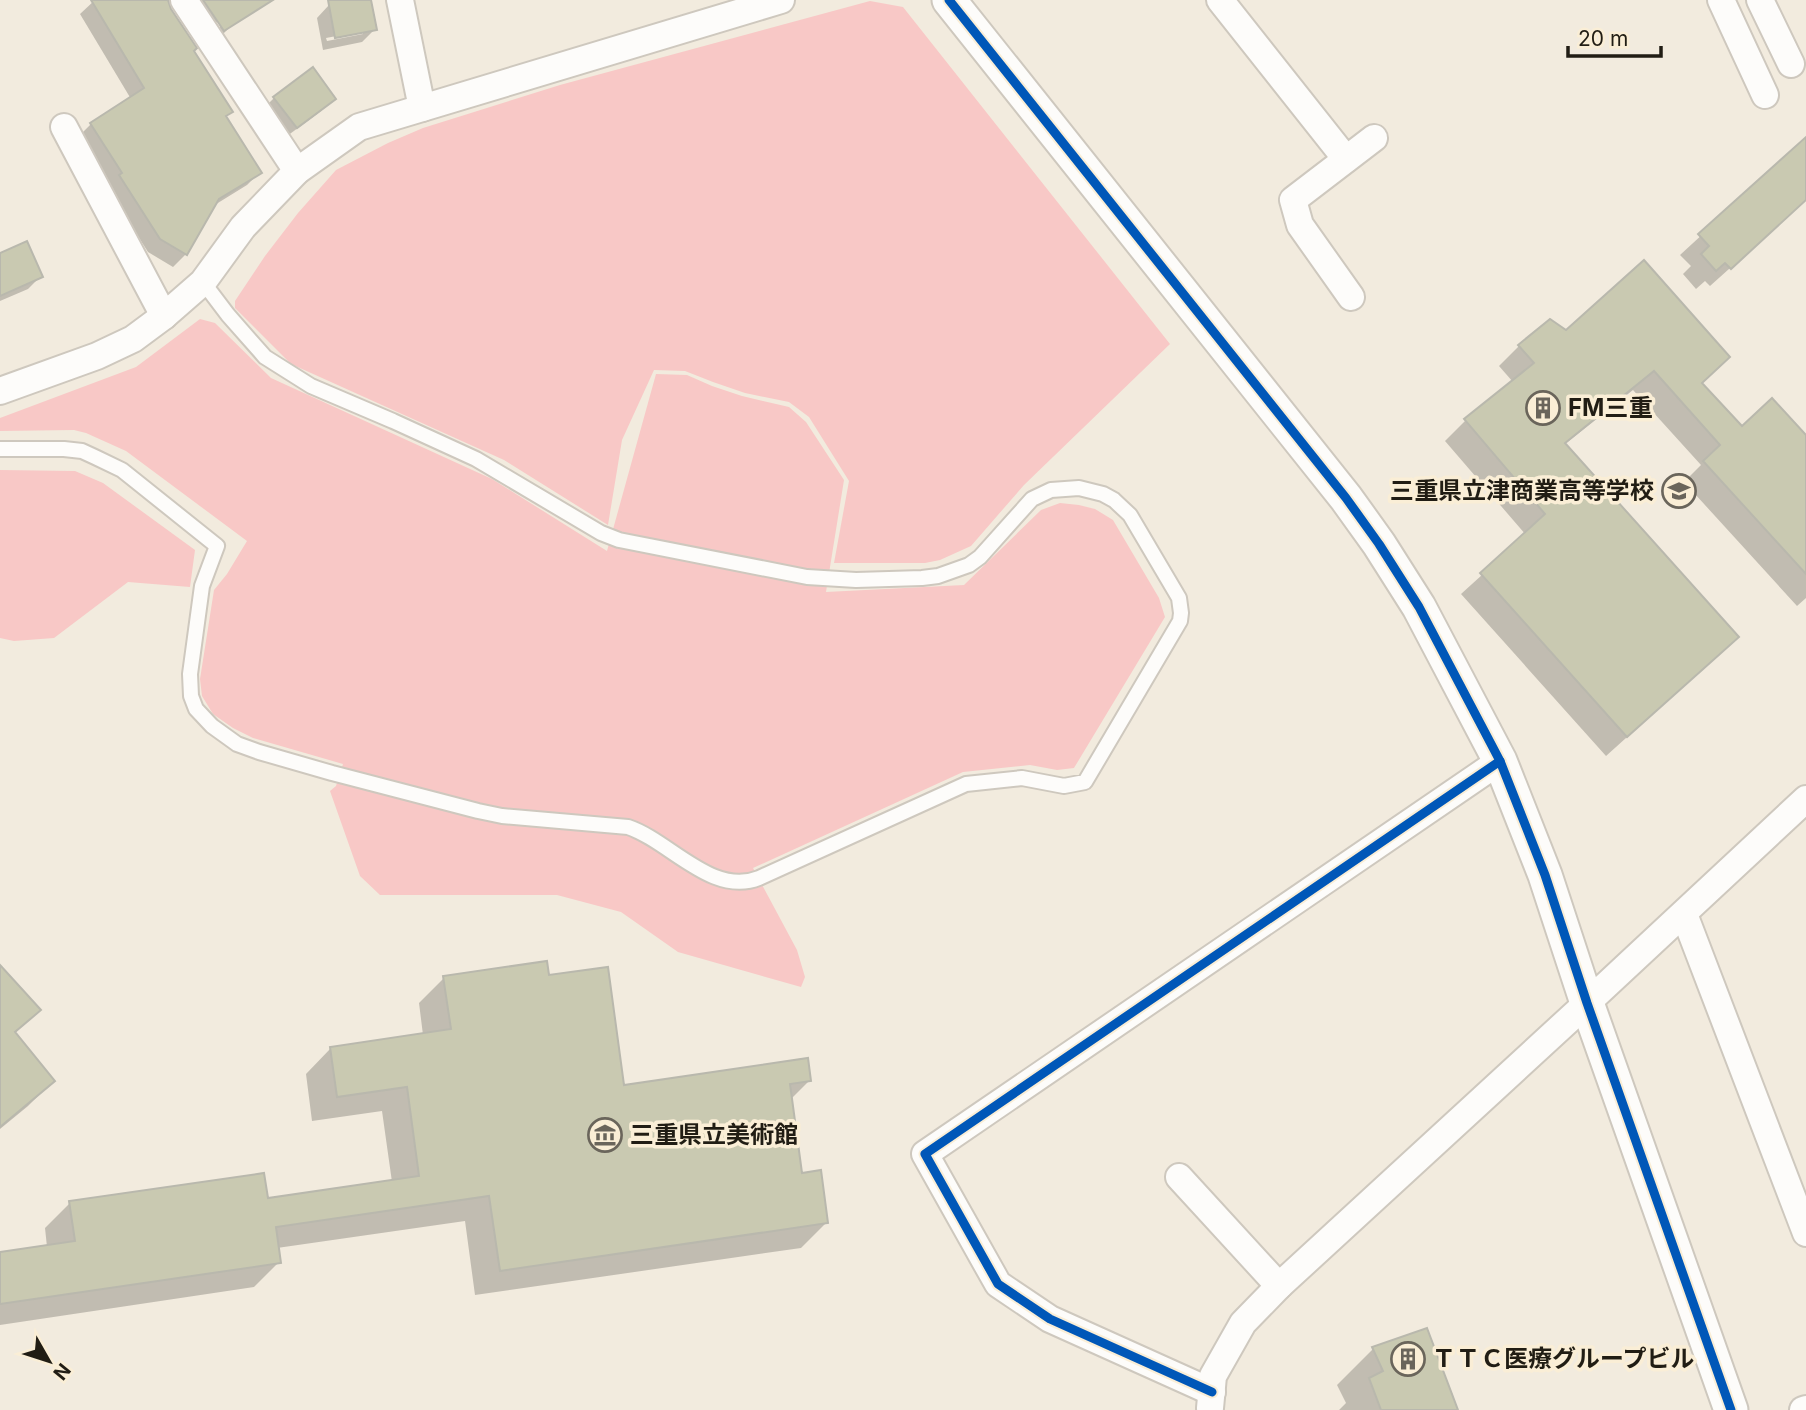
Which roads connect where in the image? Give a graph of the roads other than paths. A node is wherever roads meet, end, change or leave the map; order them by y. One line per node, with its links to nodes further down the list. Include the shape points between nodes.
1 (184, 0): 14 (street)
2 (400, 0): 10 (street)
3 (949, 0): 20 (street, via 1353,507 1419,607)
4 (1220, 0): 13 (street)
5 (1721, 0): 9 (street)
6 (1760, 0): 8 (street)
7 (765, 2): 10 (street)
8 (1791, 64)
9 (1765, 95)
10 (422, 108): 14 (street, via 359,127)
11 (64, 127): 17 (street)
12 (1374, 138): 13 (street)
13 (1346, 159): 16 (street, via 1293,200 1300,225)
14 (297, 171): 15 (street, via 243,227)
15 (203, 282): 17 (street); 19 (lane, via 265,357 311,386 476,459 619,540 807,577 922,578 969,565 1032,499 1051,490 1079,488 1103,494 1130,515 1179,598 1180,621 1085,782 1064,786 1022,778 966,784 759,878 730,882 713,877 628,827 490,813 332,774 230,740 201,716 190,688 202,586 217,546 122,470 96,457 64,449)
16 (1351, 297)
17 (164, 316): 18 (street, via 133,339 97,356)
18 (0, 391)
19 (0, 449)
20 (1500, 761): 23 (street, via 1545,875); 27 (street, via 925,1154 998,1284 1049,1319)
21 (1806, 801): 22 (street)
22 (1684, 914): 23 (street); 25 (street)
23 (1587, 1003): 26 (street); 28 (street)
24 (1178, 1177): 26 (street)
25 (1806, 1233)
26 (1279, 1286): 27 (street, via 1243,1324 1213,1376)
27 (1211, 1401)
28 (1731, 1410)

